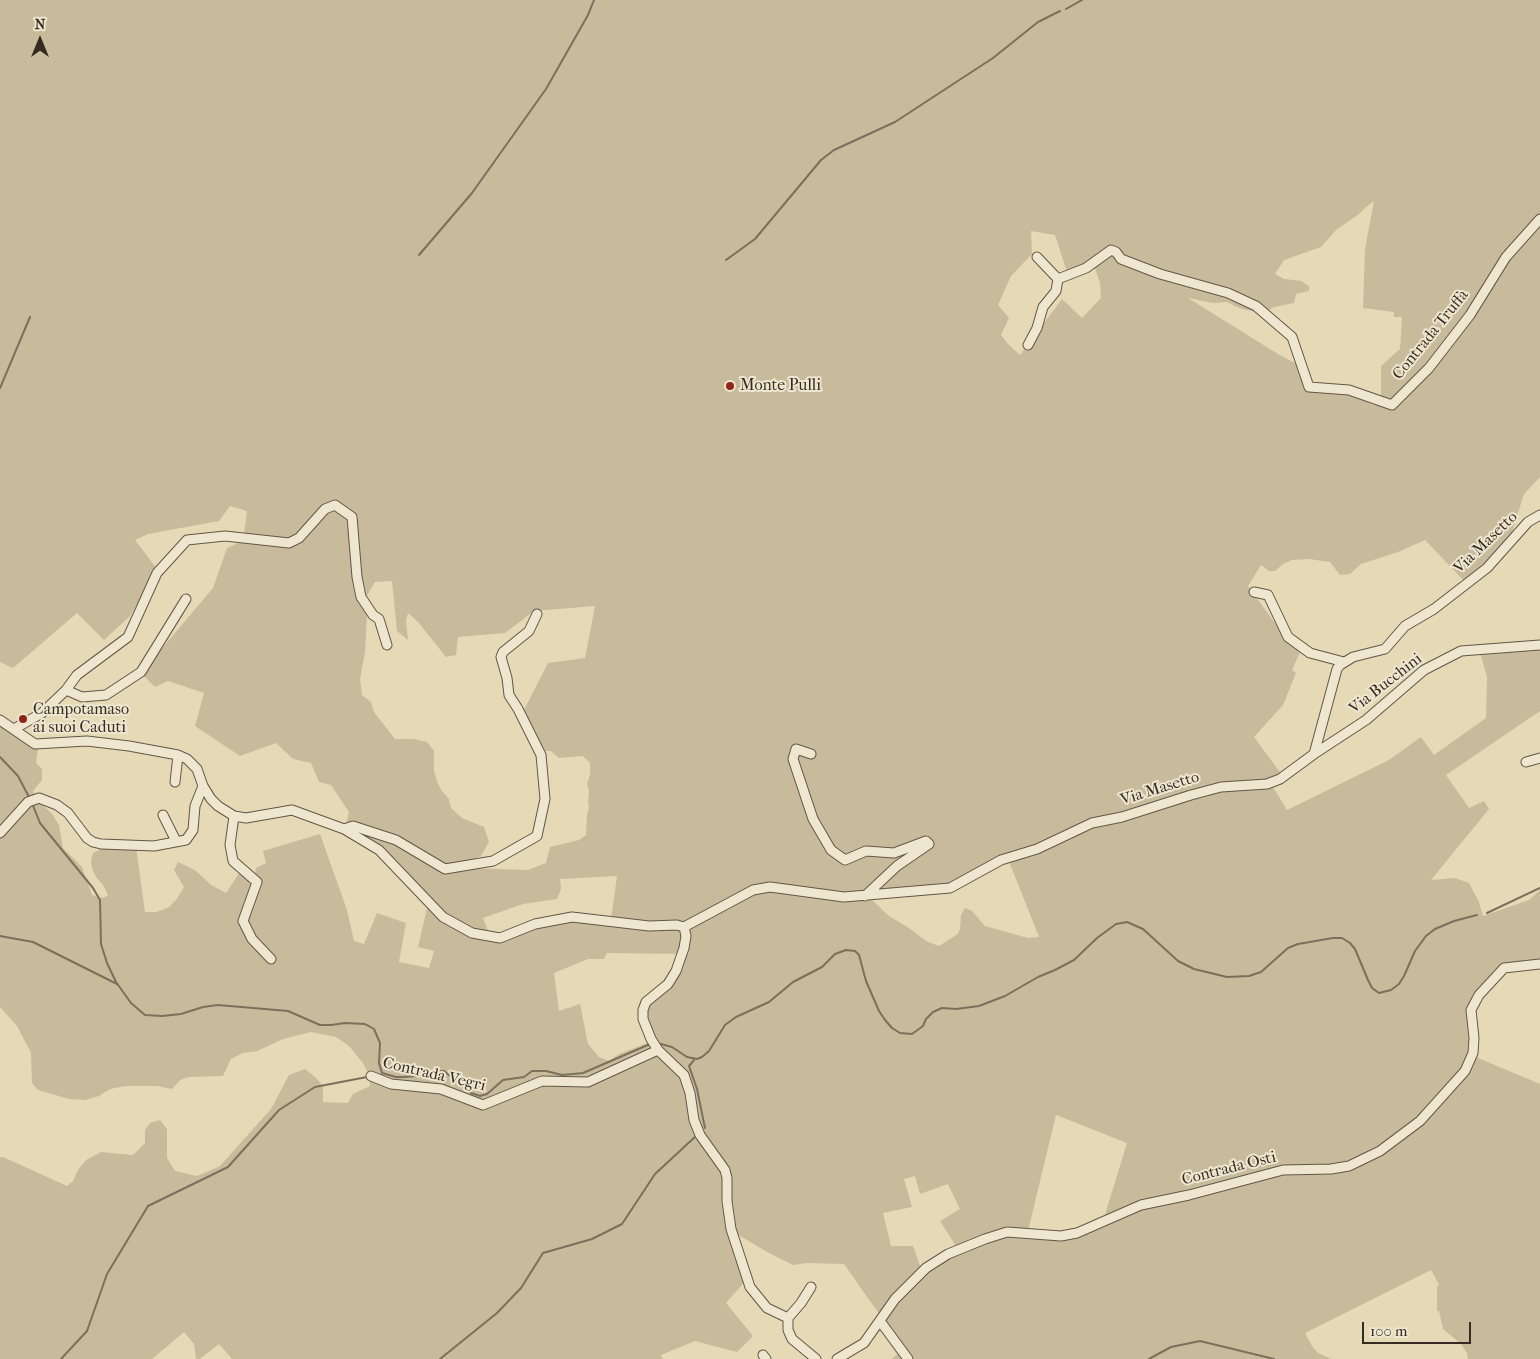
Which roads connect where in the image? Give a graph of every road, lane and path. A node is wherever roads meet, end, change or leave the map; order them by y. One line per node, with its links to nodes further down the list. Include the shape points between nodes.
1 (1540, 219): 3 (street, Contrada Truffa, via 1506,257 1470,314 1429,368 1392,406 1349,390 1309,387 1292,337 1256,306 1228,293 1160,274 1121,259 1112,250 1086,268)
2 (1037, 257): 3 (street)
3 (1058, 279): 4 (street, via 1056,291 1043,307)
4 (1028, 345)
5 (1540, 515): 11 (street, Via Masetto, via 1528,522 1487,568 1434,610 1405,626 1385,649)
6 (1254, 592): 11 (street, via 1268,595 1288,637 1310,653)
7 (186, 599): 12 (street, via 141,672 106,695 82,696)
8 (537, 614): 24 (street, via 528,631 501,657 509,695 541,755 545,799 537,836 493,861 445,869 396,840 353,826)
9 (387, 644): 12 (street, via 380,619 373,615 361,597 352,517 335,505 324,509 299,538 289,543 225,536 186,540 157,573 128,637 77,675)
10 (1540, 645): 16 (street, Via Bucchini, via 1461,651 1424,670 1366,720)
11 (1344, 662): 16 (street, via 1337,669)
12 (66, 690): 14 (street, via 42,713)
13 (0, 720): 14 (street)
14 (14, 729): 17 (street, via 35,744 87,741)
15 (811, 754): 27 (street, via 796,749 793,759 813,819 831,850 845,860 866,851 894,854 926,842 929,844 897,866)
16 (1314, 754): 27 (street, Via Masetto, via 1280,779 1267,784 1221,787 1092,823 1037,850 1001,860 950,888)
17 (178, 755): 20 (street); 21 (street, via 197,769)
18 (1540, 758): 19 (street)
19 (1526, 762)
20 (175, 782)
21 (203, 786): 23 (street, via 214,802); 26 (street, via 195,806 193,830 186,840)
22 (163, 815): 26 (street)
23 (234, 816): 24 (street, via 246,818 292,810); 29 (street, via 230,846 233,860 257,882 243,921 252,939)
24 (344, 829): 28 (street, via 379,850 443,917 472,933 500,938 535,924 572,917)
25 (0, 832): 26 (street, via 28,802 39,798 68,813 93,842 154,846)
26 (176, 842)
27 (864, 896): 28 (street, Via Masetto, via 844,897 770,888 753,890)
28 (684, 927): 31 (street, via 684,948 676,971 668,984 646,1002 643,1010 643,1019)
29 (271, 959)
30 (1540, 964): 35 (street, Contrada Osti, via 1504,968 1479,995 1471,1010 1473,1052 1465,1071 1420,1121 1380,1151 1349,1166 1283,1170 1141,1205 1077,1233 1061,1236 1007,1232 984,1238 926,1268)
31 (658, 1050): 32 (street, Contrada Vegri, via 588,1082 542,1082 483,1105 441,1090 391,1084); 34 (street, via 684,1075 700,1135 725,1170 731,1229 750,1286 767,1308)
32 (371, 1076)
33 (811, 1286): 34 (street)
34 (788, 1318): 36 (street, via 792,1339)
35 (880, 1321): 37 (street, via 864,1343); 38 (street)
36 (816, 1359)
37 (837, 1359)
38 (908, 1359)

